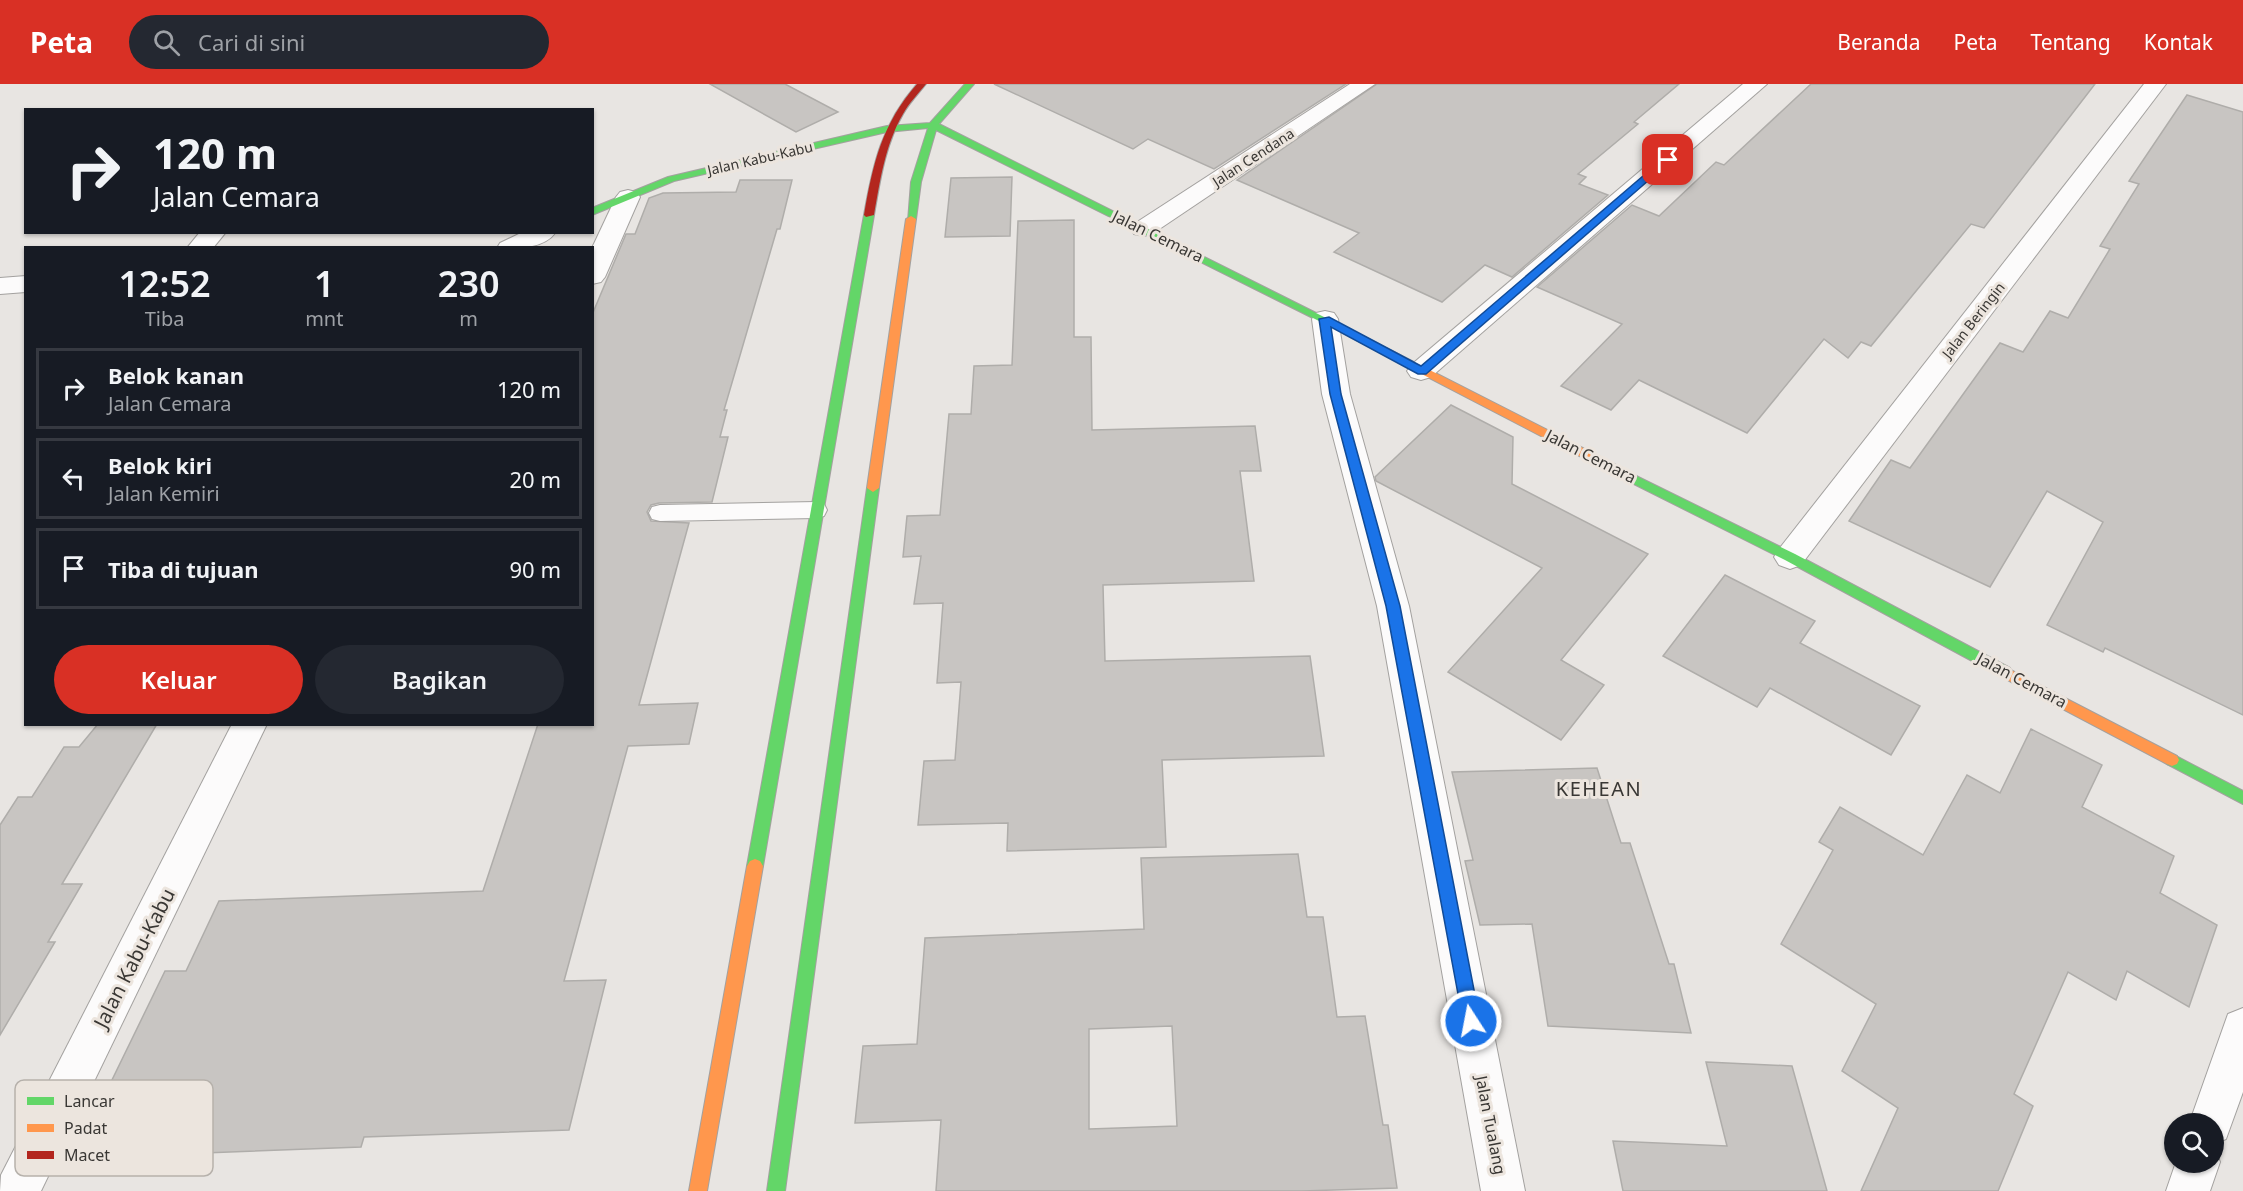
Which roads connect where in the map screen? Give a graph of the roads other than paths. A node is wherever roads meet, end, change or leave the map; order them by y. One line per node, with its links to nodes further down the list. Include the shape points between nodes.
1 (922, 84): 7 (main road, via 903,102)
2 (970, 84): 6 (main road)
3 (1364, 84): 10 (street, Jalan Cendana)
4 (1756, 84): 19 (street)
5 (2155, 84): 22 (street, Jalan Beringin)
6 (933, 125): 7 (main road, Jalan Kabu-Kabu); 10 (main road, Jalan Cemara); 32 (main road, via 916,182)
7 (886, 129): 8 (main road, Jalan Kabu-Kabu, via 670,179); 20 (main road)
8 (628, 197): 9 (main road, Jalan Kabu-Kabu); 15 (street)
9 (594, 211)
10 (1143, 229): 18 (main road, Jalan Cemara)
11 (212, 234): 13 (street)
12 (540, 234): 14 (street)
13 (202, 246)
14 (513, 246)
15 (594, 273)
16 (24, 284): 17 (street)
17 (0, 286)
18 (1325, 319): 19 (main road, Jalan Cemara); 33 (street, Jalan Tualang, via 1336,394 1393,606)
19 (1422, 371): 22 (main road, Jalan Cemara)
20 (816, 510): 21 (lane); 31 (main road)
21 (660, 513)
22 (1790, 557): 24 (main road, Jalan Cemara)
23 (249, 726): 26 (street, Jalan Kabu-Kabu)
24 (2243, 798)
25 (2243, 1028): 27 (street)
26 (72, 1080)
27 (2215, 1113)
28 (2194, 1173): 34 (street)
29 (24, 1176): 30 (street, Jalan Kabu-Kabu)
30 (17, 1191)
31 (698, 1191)
32 (776, 1191)
33 (1503, 1191)
34 (2188, 1191)

